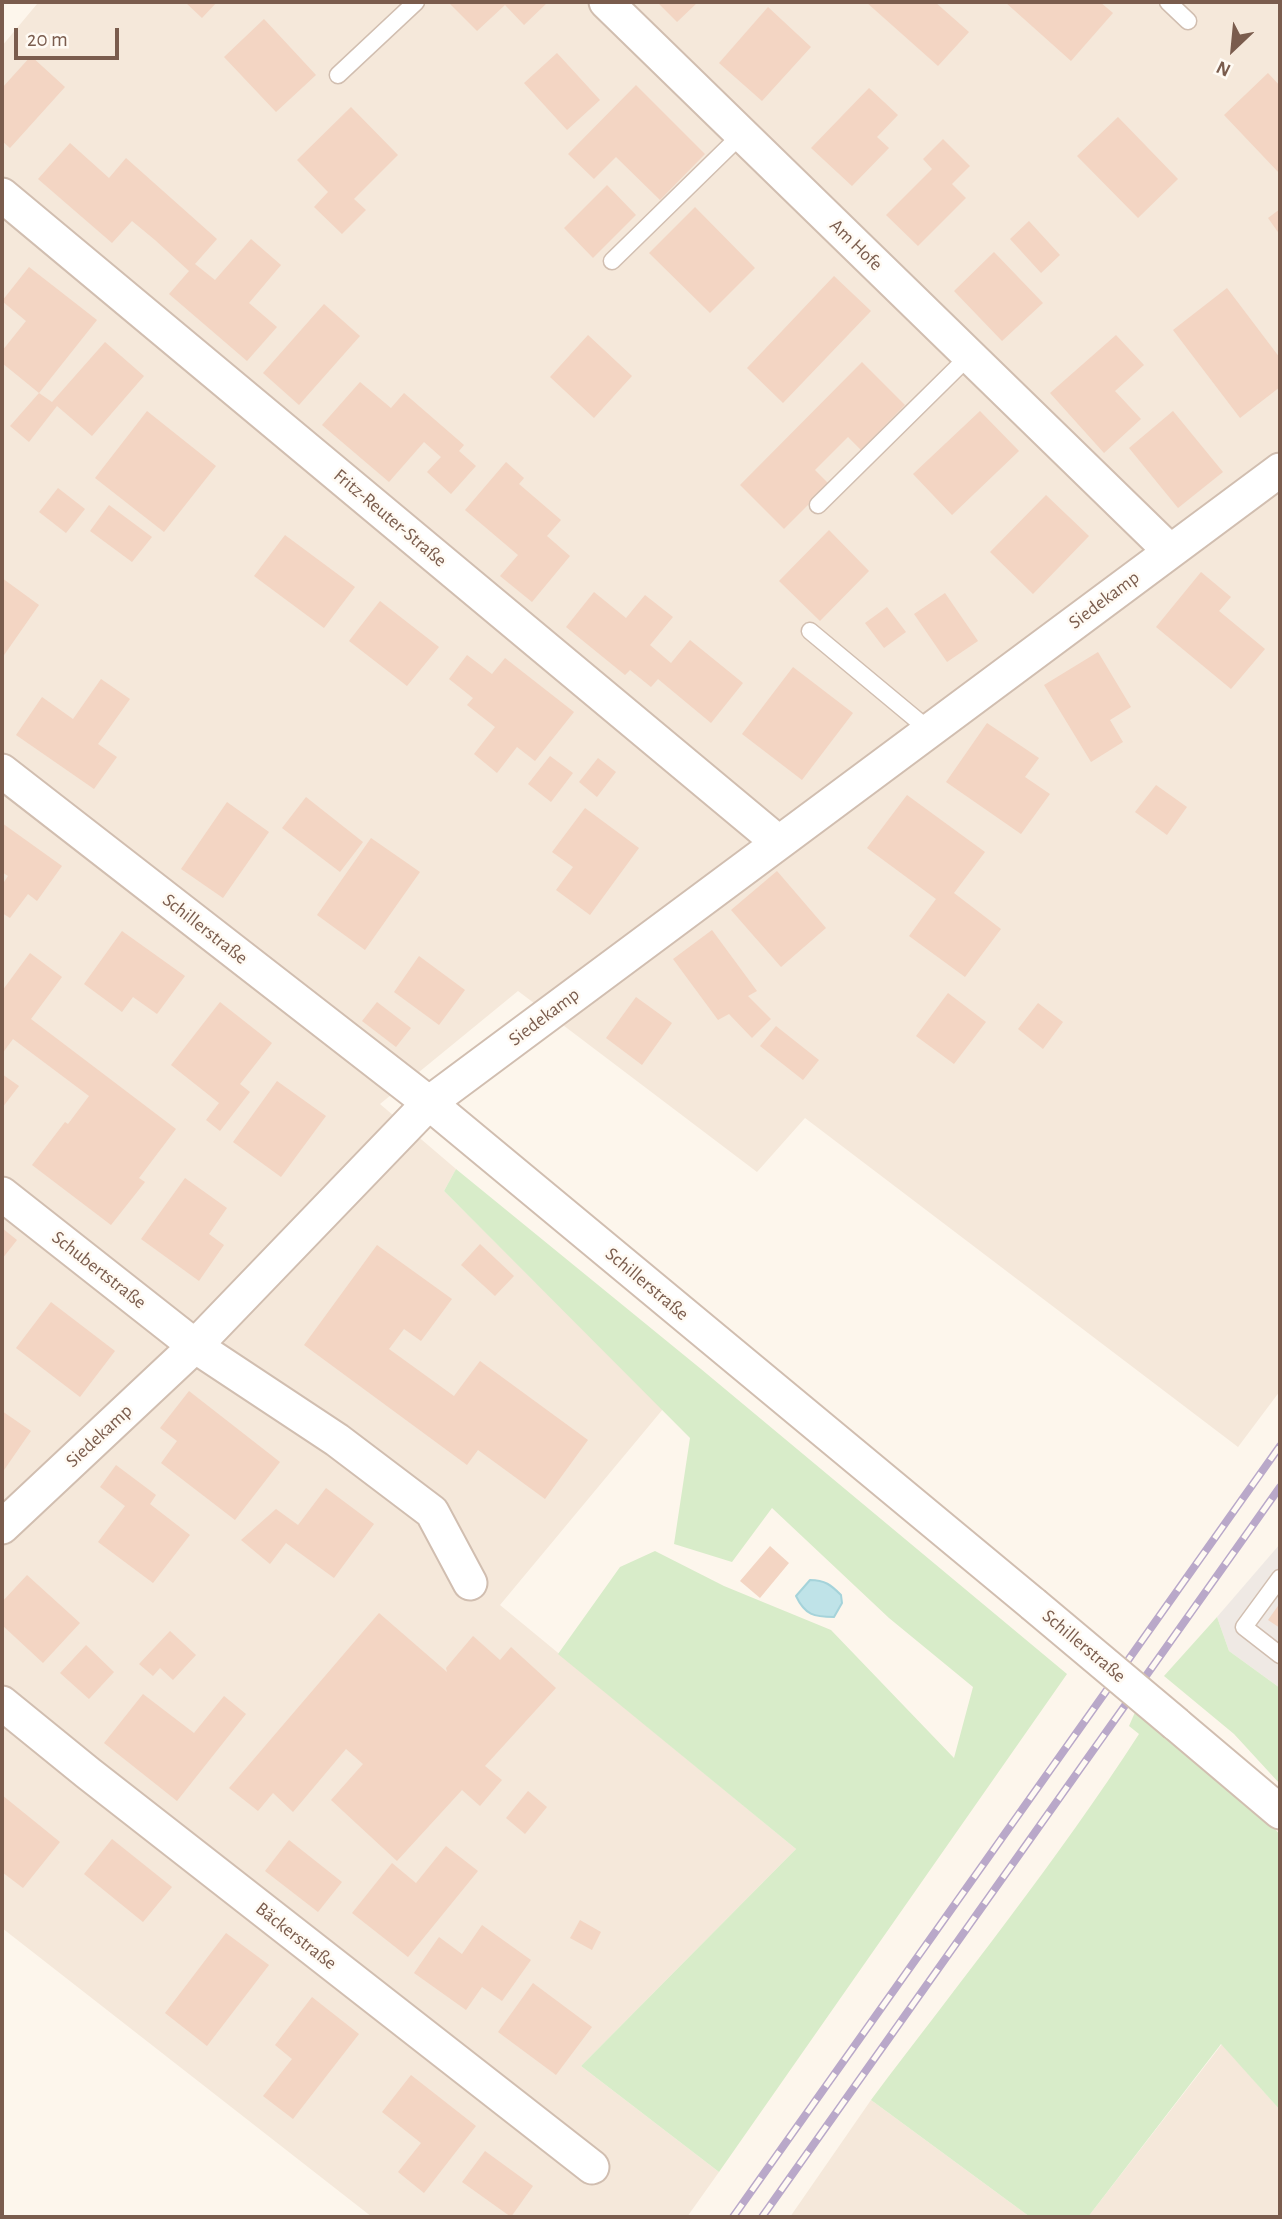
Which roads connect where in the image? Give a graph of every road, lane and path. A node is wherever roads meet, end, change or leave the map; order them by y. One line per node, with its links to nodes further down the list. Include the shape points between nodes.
1 (416, 2): 5 (lane)
2 (606, 2): 6 (street, Am Hofe)
3 (1168, 2): 4 (lane)
4 (1188, 21)
5 (338, 75)
6 (742, 134): 8 (lane); 9 (street, Am Hofe)
7 (2, 195): 16 (street, Fritz-Reuter-Straße)
8 (612, 261)
9 (970, 356): 11 (lane); 12 (street, Am Hofe)
10 (1280, 470): 12 (street, Siedekamp)
11 (817, 505)
12 (1170, 551): 14 (street, Siedekamp)
13 (810, 631): 14 (lane)
14 (929, 730): 16 (street, Siedekamp)
15 (2, 771): 17 (street, Schillerstraße)
16 (778, 842): 17 (street, Siedekamp)
17 (423, 1098): 19 (street, Siedekamp); 25 (street, Schillerstraße, bridge)
18 (2, 1194): 19 (street, Schubertstraße)
19 (195, 1346): 20 (street, Siedekamp); 22 (street, via 337,1440 432,1512)
20 (2, 1527)
21 (1280, 1578): 23 (lane, via 1244,1627)
22 (470, 1583)
23 (1280, 1655)
24 (2, 1703): 26 (street, Bäckerstraße)
25 (1280, 1812)
26 (592, 2167)

